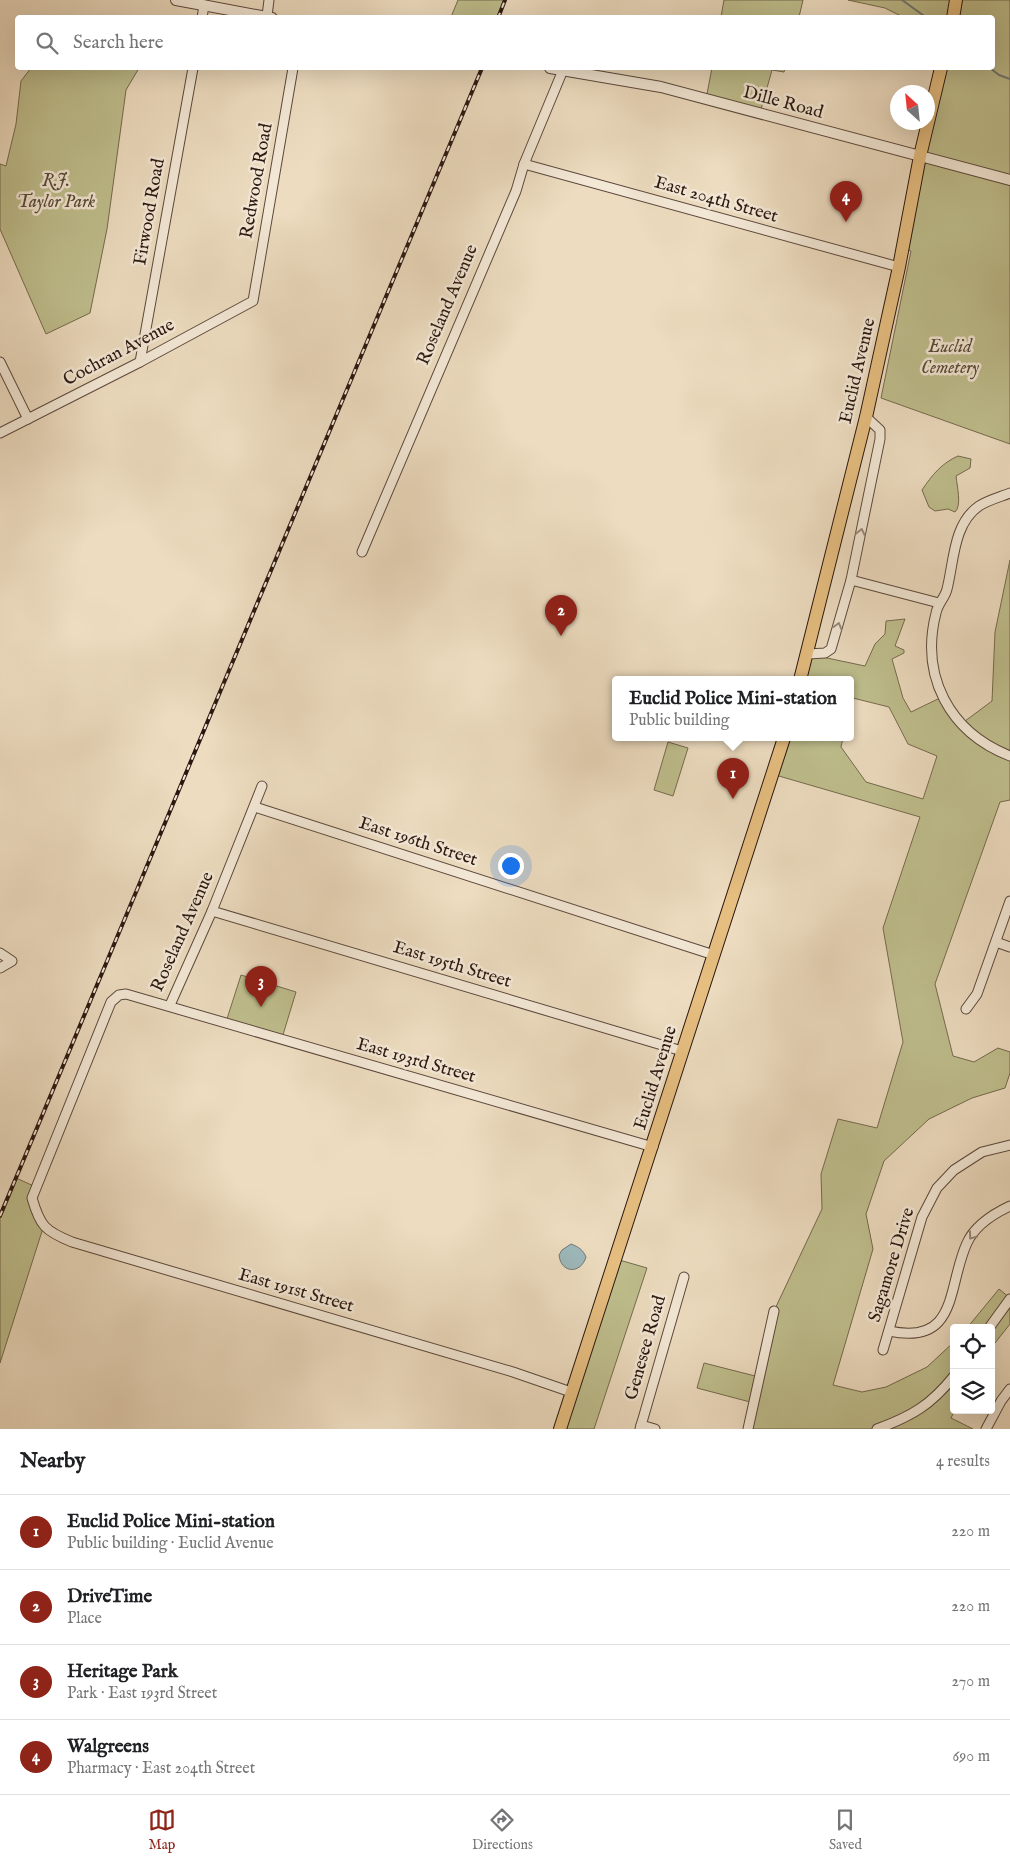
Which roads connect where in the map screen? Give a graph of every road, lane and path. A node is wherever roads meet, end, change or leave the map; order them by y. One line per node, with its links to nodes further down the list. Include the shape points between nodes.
1 (176, 0): 3 (street)
2 (269, 0): 6 (street)
3 (204, 5): 4 (street); 5 (street)
4 (202, 15)
5 (259, 15)
6 (270, 15)
7 (193, 70): 17 (street, Firwood Road)
8 (293, 70): 15 (street, Redwood Road)
9 (563, 70): 11 (street, Dille Road, via 661,87); 12 (street, Roseland Avenue)
10 (941, 70): 11 (main road, Euclid Avenue)
11 (920, 156): 13 (street, Dille Road); 14 (main road, Euclid Avenue)
12 (524, 164): 14 (street, East 204th Street); 22 (street, Roseland Avenue, via 516,191)
13 (1010, 180)
14 (899, 267): 18 (main road, Euclid Avenue)
15 (253, 301): 17 (street, Cochran Avenue)
16 (0, 362): 19 (street)
17 (140, 362): 19 (street, Cochran Avenue)
18 (866, 417): 23 (street, one-way to 18, via 880,439 880,430); 25 (main road, Euclid Avenue)
19 (28, 419): 20 (street, Cochran Avenue)
20 (0, 433)
21 (1010, 493): 24 (street, via 979,506 965,520 947,591)
22 (362, 552)
23 (851, 580): 24 (street); 25 (street, one-way to 23, via 825,653 831,649)
24 (939, 603): 28 (street, via 932,630 931,655 940,691 951,712 970,733)
25 (808, 654): 26 (main road, Euclid Avenue)
26 (801, 676)
27 (783, 741): 36 (main road, Euclid Avenue)
28 (1010, 756)
29 (262, 786): 30 (street, Roseland Avenue)
30 (254, 807): 32 (street, Roseland Avenue); 36 (street, East 196th Street)
31 (1010, 901): 33 (street)
32 (212, 911): 38 (street, Roseland Avenue); 40 (street, East 195th Street)
33 (996, 942): 34 (street); 39 (street, via 978,994)
34 (1010, 947)
35 (0, 953): 37 (street, via 12,961)
36 (714, 955): 40 (main road, Euclid Avenue)
37 (0, 968)
38 (170, 1005): 42 (street, East 193rd Street); 43 (street, Roseland Avenue, via 126,994 118,995 111,1002)
39 (966, 1009)
40 (682, 1051): 42 (main road, Euclid Avenue)
41 (1010, 1144): 49 (street, Sagamore Drive, via 982,1152 954,1170 937,1188 922,1216)
42 (653, 1147): 53 (main road, Euclid Avenue)
43 (32, 1198): 53 (street, East 191st Street, via 38,1218 48,1230 72,1242)
44 (1010, 1206): 49 (street, one-way to 49, via 982,1224 967,1243 948,1308 940,1321 920,1333)
45 (684, 1277): 54 (street, Genesee Road)
46 (1010, 1299): 48 (street)
47 (774, 1312): 57 (street)
48 (992, 1324)
49 (889, 1331): 50 (street, Sagamore Drive)
50 (883, 1350)
51 (950, 1380): 58 (street, via 915,1412)
52 (1010, 1389): 59 (street)
53 (572, 1392): 55 (main road, Euclid Avenue)
54 (640, 1427): 56 (street)
55 (560, 1429)
56 (655, 1429)
57 (748, 1429)
58 (877, 1429)
59 (986, 1429)

